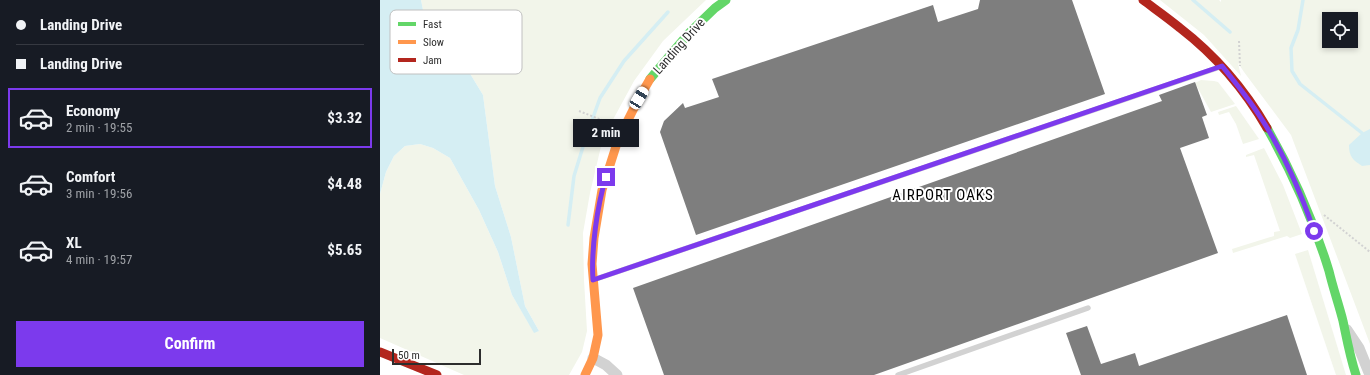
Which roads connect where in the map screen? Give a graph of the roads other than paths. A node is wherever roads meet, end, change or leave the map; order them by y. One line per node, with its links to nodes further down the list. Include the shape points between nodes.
1 (726, 0): 4 (street, Landing Drive, via 689,33 652,76 618,140 602,190 593,251)
2 (1143, 0): 3 (street, via 1181,28)
3 (1222, 66): 4 (lane); 6 (street, via 1259,114 1282,154 1305,205 1328,269)
4 (593, 280): 8 (street, Landing Drive, via 598,335)
5 (1088, 308): 12 (lane)
6 (1343, 322): 13 (street); 14 (street, via 1359,348)
7 (380, 352): 10 (street)
8 (593, 358): 9 (street, Landing Drive); 11 (street)
9 (590, 373)
10 (436, 375)
11 (617, 375)
12 (898, 375)
13 (1356, 375)
14 (1370, 375)

